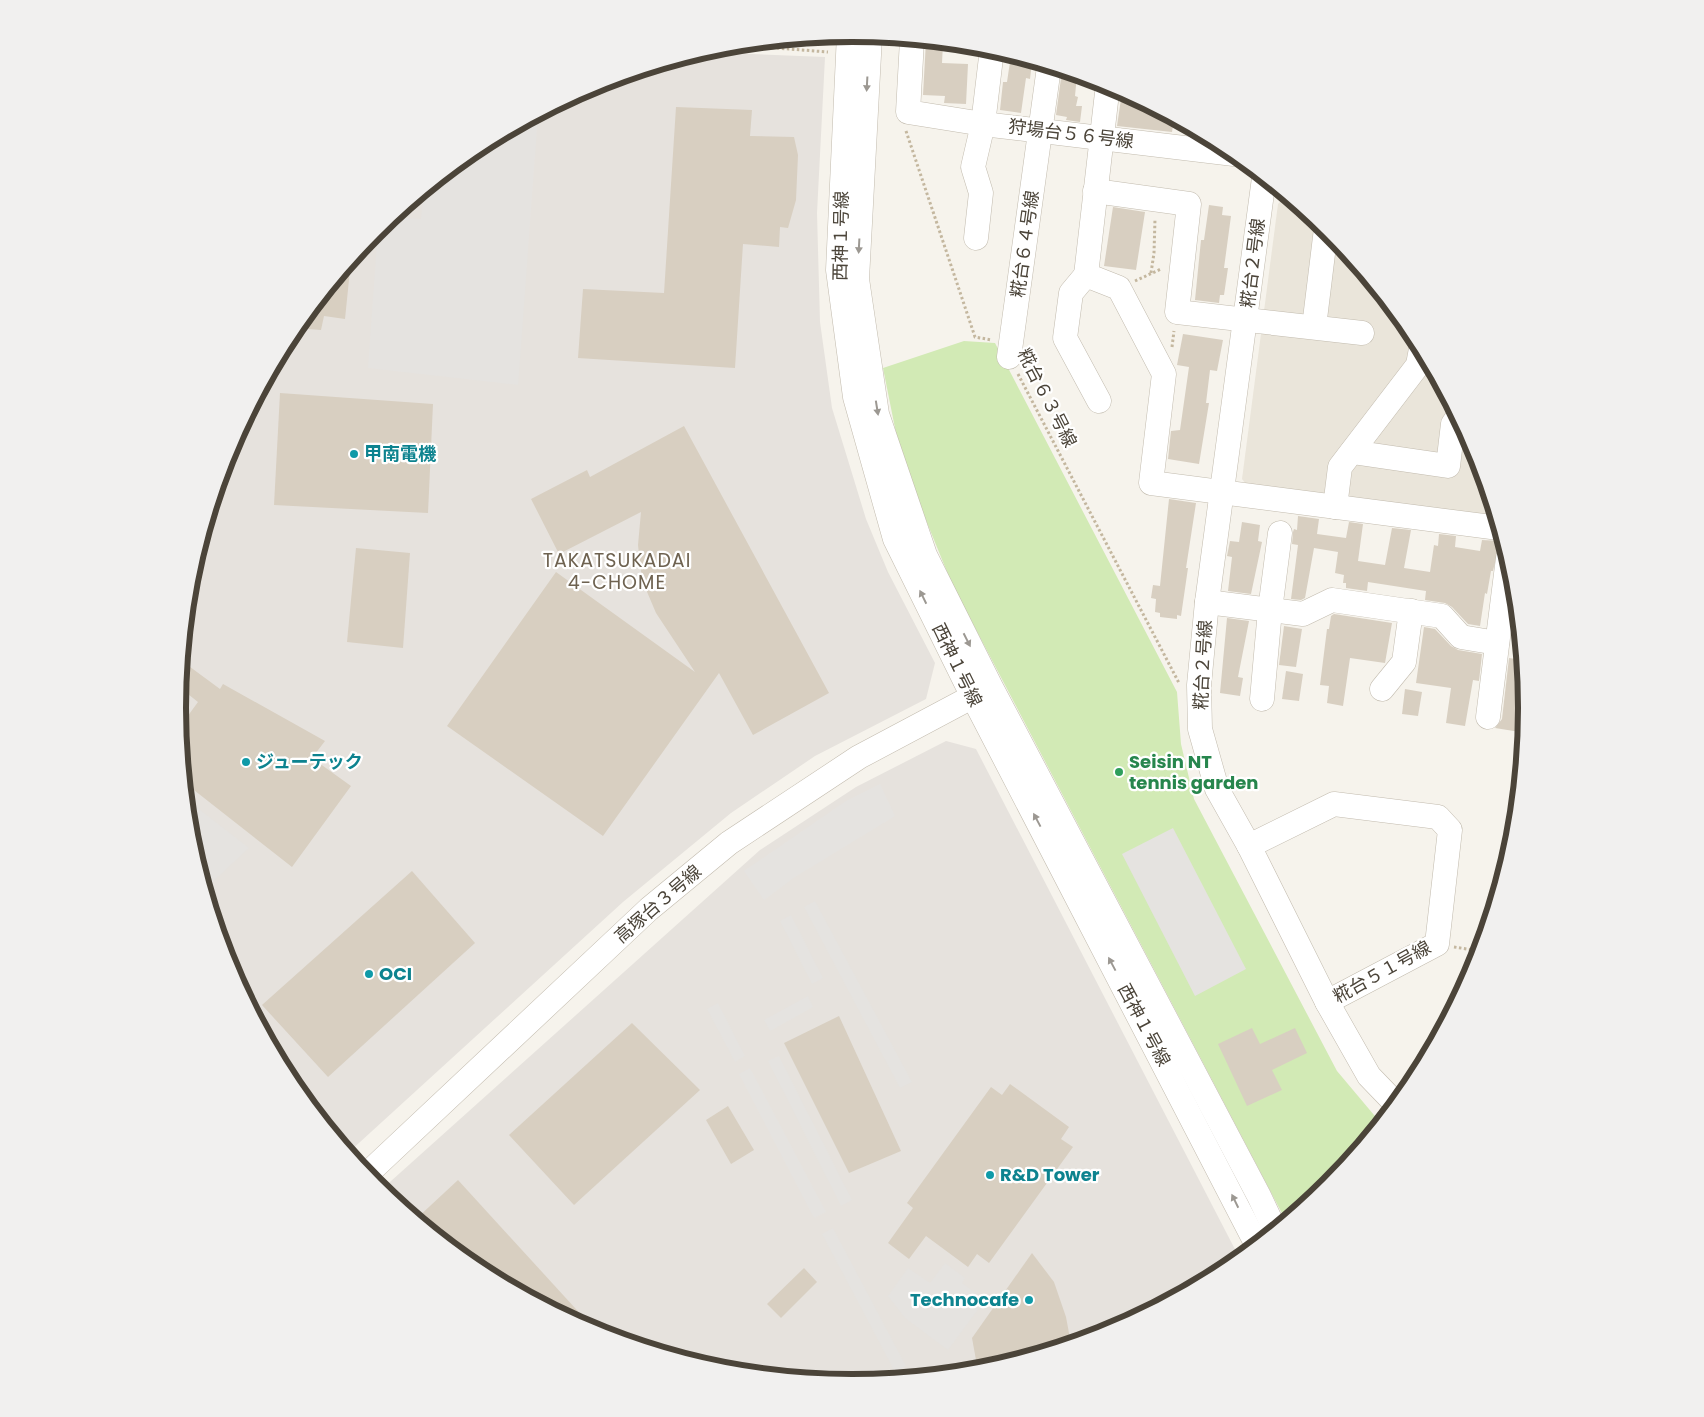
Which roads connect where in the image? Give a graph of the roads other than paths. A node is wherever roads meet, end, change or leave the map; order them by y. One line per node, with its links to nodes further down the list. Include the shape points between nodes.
1 (848, 43): 34 (street, 西神１号線, one-way to 1, via 895,539 855,397 838,270)
2 (870, 43): 34 (street, 西神１号線, one-way to 34, via 857,279 877,414 925,556)
3 (912, 45): 7 (street, 狩場台５６号線, via 908,112)
4 (991, 57): 7 (street)
5 (1048, 72): 8 (street, 糀台６４号線)
6 (1107, 93): 9 (street)
7 (983, 124): 8 (street, 狩場台５６号線); 13 (street, via 973,167 981,193)
8 (1040, 131): 9 (street, 狩場台５６号線); 19 (street, 糀台６４号線)
9 (1101, 138): 10 (street, 狩場台５６号線); 12 (street)
10 (1198, 141)
11 (1263, 185): 16 (street, 糀台２号線)
12 (1095, 191): 15 (street); 16 (street, via 1189,204 1177,312)
13 (976, 238)
14 (1327, 242): 17 (street)
15 (1086, 275): 21 (street, via 1071,293 1065,338); 24 (street, via 1119,288 1164,374 1151,483)
16 (1245, 318): 17 (street); 24 (street, 糀台２号線)
17 (1314, 327): 18 (street)
18 (1362, 333)
19 (1009, 357)
20 (1419, 360): 23 (street)
21 (1099, 401)
22 (1453, 424): 23 (street, via 1448,466)
23 (1352, 452): 25 (street, via 1340,468)
24 (1222, 492): 25 (street); 29 (street, 糀台２号線)
25 (1335, 507): 26 (street)
26 (1492, 527)
27 (1280, 532): 30 (street)
28 (1505, 581): 32 (street)
29 (1207, 602): 30 (street); 37 (street, 糀台２号線, via 1199,685 1200,729 1217,789)
30 (1270, 610): 31 (street, via 1303,614 1332,600); 35 (street)
31 (1411, 612): 32 (street, via 1442,616 1461,637); 33 (street, via 1404,662)
32 (1498, 643): 36 (street)
33 (1382, 689)
34 (982, 692): 40 (street, 高塚台３号線, via 859,757 729,843 649,909); 41 (street, 西神１号線); 42 (street, 西神１号線, one-way to 34)
35 (1262, 699)
36 (1488, 718)
37 (1249, 846): 38 (street, 糀台２号線); 38 (street, 糀台５１号線, via 1334,804 1438,817 1450,830 1436,944)
38 (1326, 1002): 39 (street, 糀台２号線, via 1369,1076)
39 (1391, 1099)
40 (372, 1170)
41 (1272, 1224)
42 (1254, 1239)

